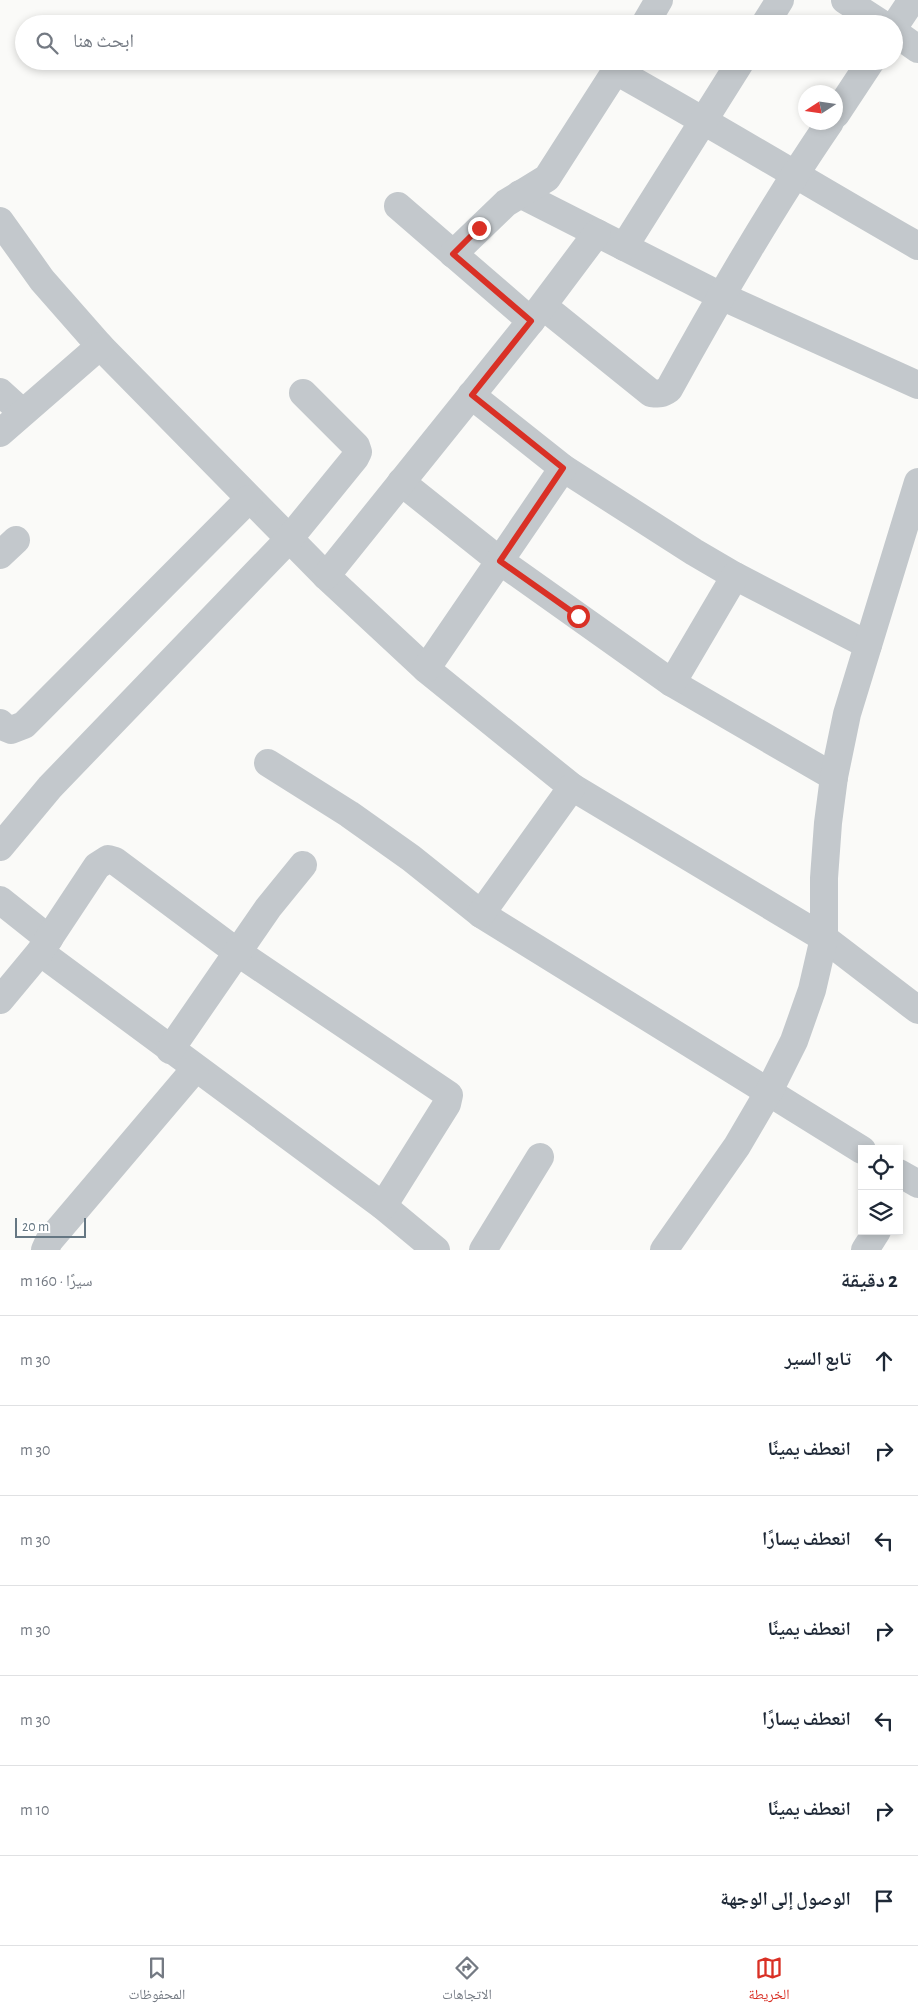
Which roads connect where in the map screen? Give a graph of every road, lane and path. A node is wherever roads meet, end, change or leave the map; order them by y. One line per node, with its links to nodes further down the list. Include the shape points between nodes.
1 (659, 0): 5 (street)
2 (780, 0): 6 (street)
3 (845, 0): 7 (street)
4 (912, 0): 8 (street)
5 (650, 15)
6 (771, 15)
7 (868, 15)
8 (902, 15)
9 (903, 38): 10 (street)
10 (918, 49)
11 (616, 70): 19 (street, via 547,178)
12 (625, 70): 16 (street)
13 (735, 70): 16 (street)
14 (866, 70): 15 (street)
15 (843, 104)
16 (704, 120): 18 (street); 24 (street)
17 (824, 130): 18 (street)
18 (794, 174): 23 (street); 26 (street)
19 (520, 194): 22 (street); 25 (street, via 506,203)
20 (398, 206): 25 (street)
21 (0, 221): 28 (street, via 42,280)
22 (597, 233): 24 (street); 27 (street)
23 (918, 246)
24 (624, 247): 26 (street)
25 (453, 254): 27 (street)
26 (720, 296): 27 (street, via 669,389 660,394 651,392); 29 (street)
27 (537, 313): 32 (street)
28 (100, 346): 33 (street); 38 (street)
29 (918, 385)
30 (0, 392): 33 (street)
31 (303, 393): 39 (street, via 351,440 358,452)
32 (472, 395): 35 (street); 36 (street)
33 (22, 412): 34 (street)
34 (0, 432)
35 (563, 468): 40 (street); 42 (street)
36 (401, 482): 40 (street); 41 (street)
37 (918, 482): 43 (street)
38 (249, 499): 39 (street); 46 (street, via 24,725 11,730)
39 (289, 539): 41 (street); 50 (street, via 50,787)
40 (500, 561): 44 (street); 45 (street)
41 (326, 576): 44 (street)
42 (735, 576): 43 (street); 45 (street)
43 (868, 646): 48 (street, via 847,714)
44 (426, 669): 49 (street)
45 (672, 683): 48 (street)
46 (0, 723)
47 (268, 762): 53 (street, via 411,858)
48 (834, 778): 54 (street, via 824,878)
49 (572, 787): 53 (street); 54 (street)
50 (0, 848)
51 (303, 865): 56 (street)
52 (0, 900): 55 (street)
53 (481, 914): 61 (street)
54 (824, 938): 58 (street); 61 (street, via 812,990 794,1041)
55 (44, 946): 56 (street, via 97,866 108,860 115,861); 57 (street); 59 (street)
56 (237, 952): 59 (street); 64 (street, via 449,1095 447,1104)
57 (0, 1000)
58 (918, 1010)
59 (170, 1050): 60 (street)
60 (196, 1068): 64 (street); 67 (street, via 49,1240)
61 (768, 1093): 62 (street); 66 (street)
62 (858, 1148)
63 (540, 1157): 69 (street)
64 (383, 1206): 68 (street)
65 (874, 1235): 70 (street)
66 (674, 1247)
67 (45, 1250)
68 (436, 1250)
69 (483, 1250)
70 (865, 1250)

